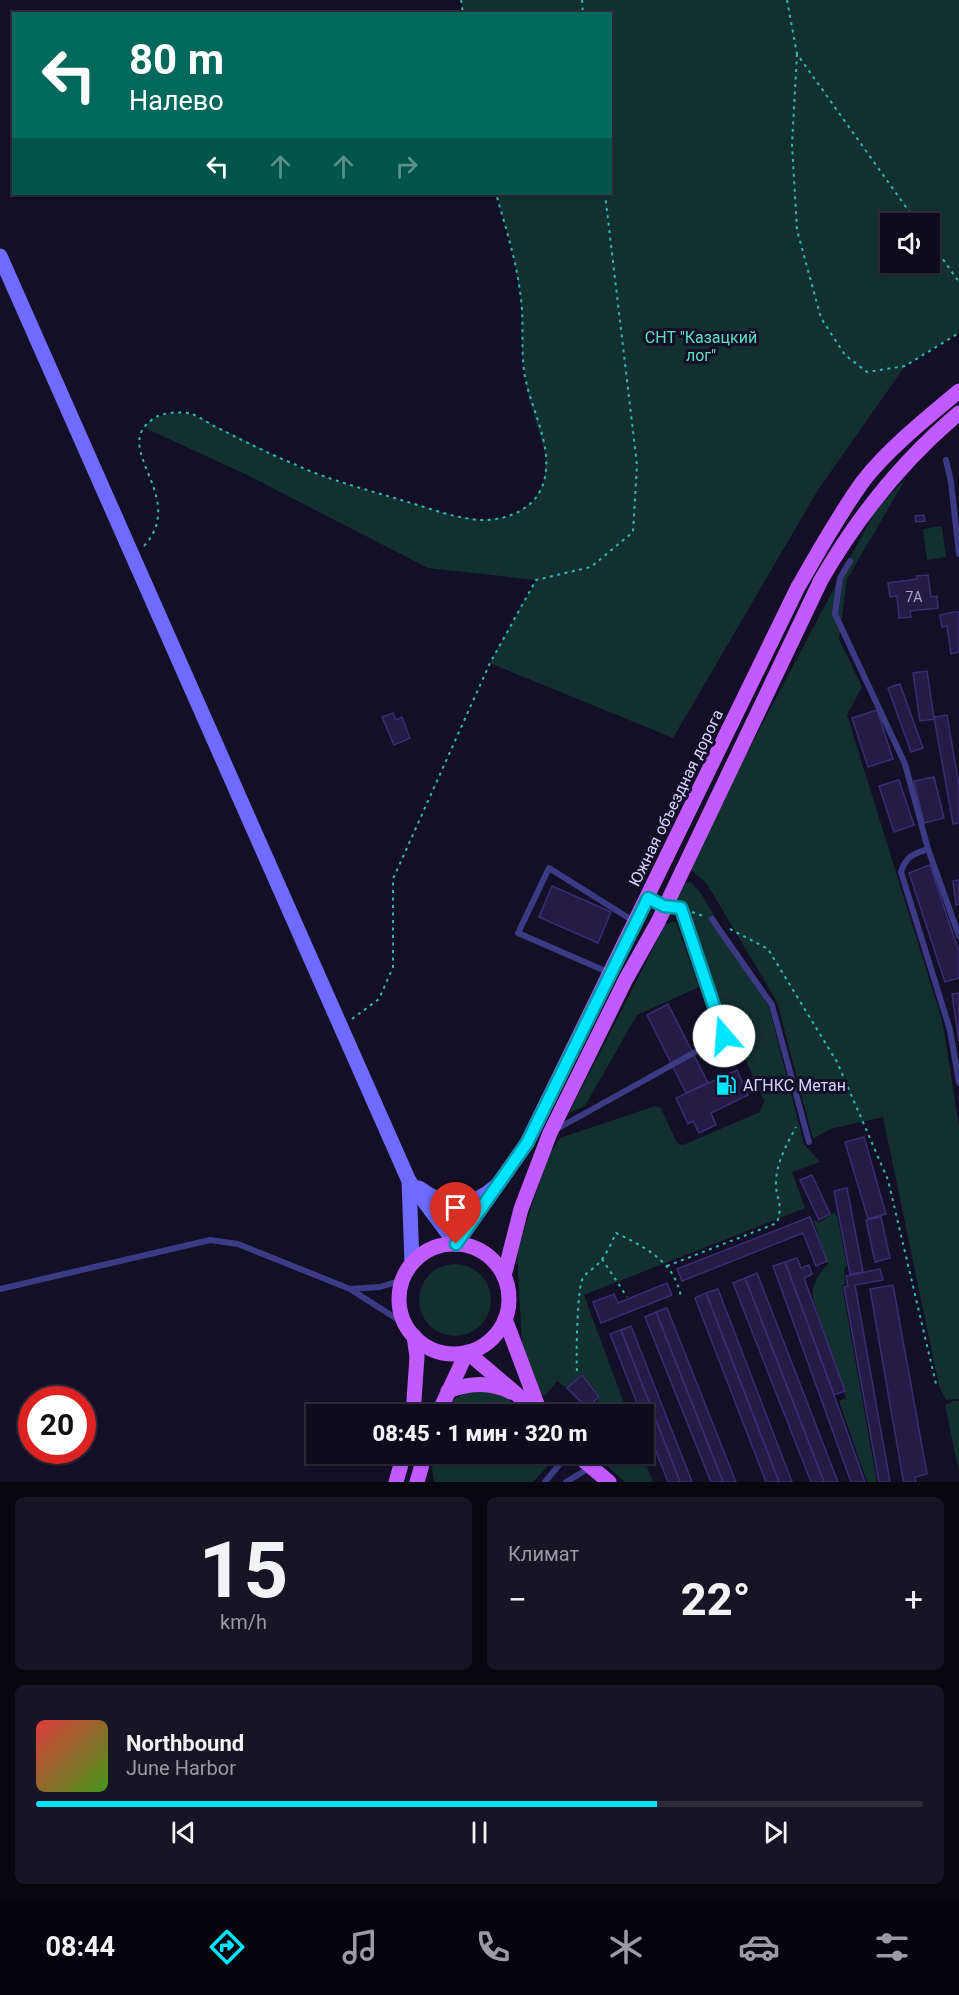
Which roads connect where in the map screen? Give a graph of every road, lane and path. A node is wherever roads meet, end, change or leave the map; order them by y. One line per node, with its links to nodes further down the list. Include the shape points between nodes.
1 (787, 0): 2 (path)
2 (797, 54): 5 (path); 9 (path, via 792,144 797,230 820,318 845,356 867,372 905,366)
3 (496, 195): 16 (path, via 512,247 521,300 527,391 546,456 544,482 533,502 511,516 481,520 452,515 336,481 294,465 192,414 171,413 154,418 143,427 138,442 143,464 157,491 159,508 147,543)
4 (604, 195): 26 (path, via 637,465 633,532 591,567 536,580 490,663 393,879 393,967 380,999)
5 (910, 213)
6 (940, 255): 8 (path)
7 (0, 256): 16 (street)
8 (959, 282)
9 (959, 333)
10 (959, 391): 19 (main road, Южная объездная дорога, via 865,479 833,526 798,587)
11 (959, 413): 20 (main road, via 884,487 848,532 821,579)
12 (945, 460): 14 (lane)
13 (959, 480): 14 (lane)
14 (951, 482): 15 (lane)
15 (959, 554)
16 (134, 557): 26 (street)
17 (850, 561): 18 (lane, via 840,578 835,614 905,764)
18 (928, 849): 24 (lane); 27 (lane, via 911,855 901,872 950,1030)
19 (648, 898): 20 (lane); 23 (main road, Южная объездная дорога)
20 (664, 906): 21 (lane); 29 (main road)
21 (681, 908): 22 (path); 29 (lane, via 724,1036)
22 (712, 919): 28 (lane, via 772,1005); 47 (path, via 768,949 837,1062 888,1180)
23 (636, 923): 25 (main road, Южная объездная дорога); 25 (lane, via 549,868 518,933)
24 (959, 936)
25 (611, 973): 31 (main road, Южная объездная дорога, via 527,1143)
26 (342, 1027): 32 (street)
27 (959, 1083)
28 (802, 1117): 30 (lane); 36 (path, via 783,1151 776,1181 782,1209 777,1223)
29 (550, 1133): 37 (main road, via 521,1209)
30 (809, 1142)
31 (506, 1177): 32 (street, via 487,1194 459,1203 442,1202); 33 (main road, Южная объездная дорога)
32 (409, 1181): 33 (street); 35 (street)
33 (456, 1244): 35 (main road, via 425,1252); 37 (main road, via 485,1253)
34 (602, 1259): 36 (path, via 616,1233 652,1251); 41 (path); 46 (path, via 583,1278 579,1292)
35 (412, 1263): 38 (main road)
36 (667, 1266): 42 (path)
37 (504, 1276): 43 (main road, via 508,1290)
38 (402, 1280): 40 (lane, via 380,1287); 44 (main road, via 399,1302)
39 (0, 1288): 40 (lane, via 210,1240 238,1244)
40 (350, 1289): 44 (lane)
41 (627, 1297)
42 (681, 1297)
43 (505, 1319): 45 (main road, via 483,1346); 53 (main road)
44 (410, 1330): 45 (main road, via 429,1348); 49 (main road, via 416,1381)
45 (467, 1352): 48 (main road); 51 (main road)
46 (577, 1371)
47 (937, 1388)
48 (448, 1391): 50 (main road); 52 (main road, via 465,1385 494,1386)
49 (414, 1404)
50 (442, 1404)
51 (528, 1404)
52 (528, 1404)
53 (536, 1404)
54 (401, 1464): 59 (main road)
55 (422, 1464): 60 (main road)
56 (560, 1464): 61 (lane)
57 (588, 1464): 58 (main road)
58 (591, 1467): 62 (lane); 63 (main road)
59 (396, 1482)
60 (417, 1482)
61 (545, 1482)
62 (566, 1482)
63 (609, 1482)

